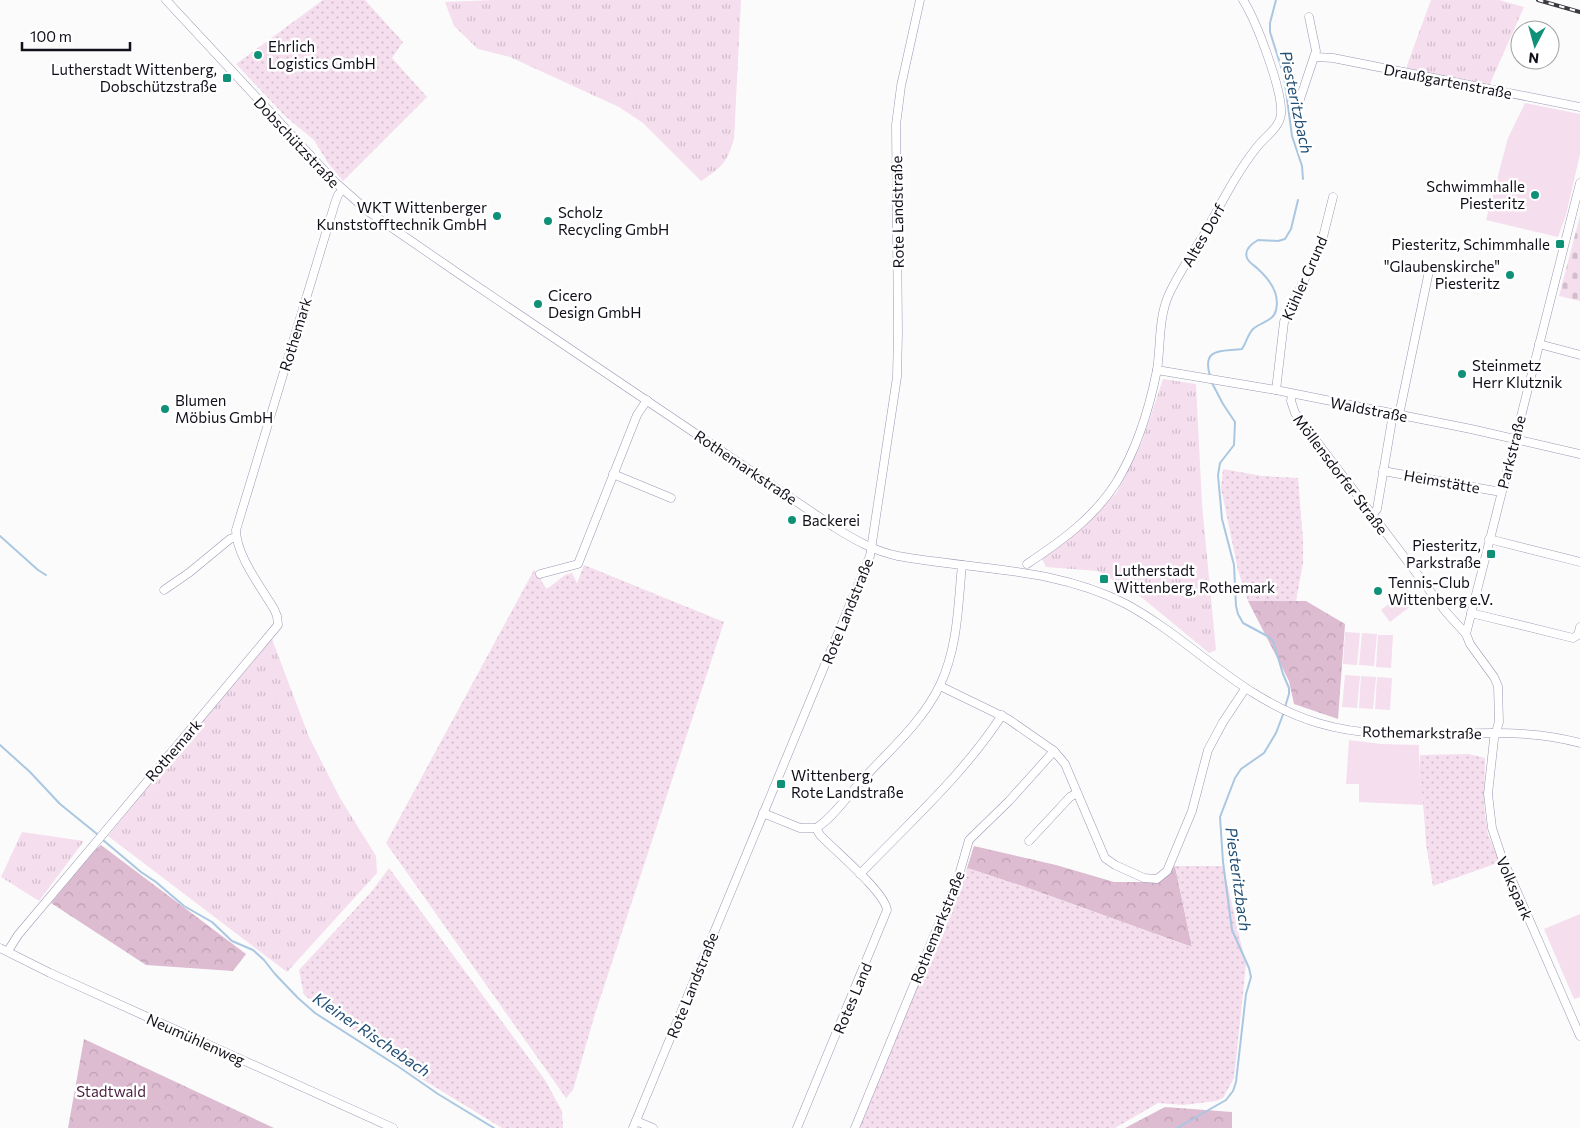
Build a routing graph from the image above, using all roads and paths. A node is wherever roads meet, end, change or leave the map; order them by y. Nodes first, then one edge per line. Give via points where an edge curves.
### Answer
1 (166, 0) edge
2 (920, 0) edge
3 (1243, 0) edge
4 (1309, 17) dead end
5 (1316, 57) junction
6 (1580, 107) edge
7 (1294, 108) dead end
8 (1580, 183) edge
9 (342, 190) junction
10 (1333, 197) dead end
11 (1430, 270) dead end
12 (545, 331) joint
13 (1539, 344) junction
14 (1580, 355) edge
15 (1157, 370) junction
16 (1276, 390) junction
17 (1292, 394) junction
18 (647, 400) junction
19 (1396, 415) junction
20 (1515, 439) junction
21 (1580, 454) edge
22 (1383, 471) junction
23 (613, 474) junction
24 (1501, 492) junction
25 (671, 498) dead end
26 (1372, 515) junction
27 (236, 537) junction
28 (1489, 539) junction
29 (871, 548) junction
30 (1580, 562) edge
31 (1027, 564) dead end
32 (962, 565) junction
33 (540, 574) dead end
34 (164, 590) dead end
35 (1471, 613) junction
36 (1580, 627) edge
37 (1466, 634) junction
38 (940, 686) junction
39 (1245, 688) junction
40 (1002, 716) junction
41 (1496, 732) junction
42 (1580, 743) edge
43 (1054, 750) junction
44 (1077, 793) junction
45 (763, 813) junction
46 (816, 828) junction
47 (1029, 841) dead end
48 (860, 874) junction
49 (3, 951) edge
50 (1580, 1036) edge
51 (634, 1124) edge
52 (393, 1128) edge
53 (653, 1128) edge
54 (798, 1128) edge
55 (855, 1128) edge

1 - 9 street, Dobschützstraße
2 - 29 street, Rote Landstraße via 896,125 897,369
3 - 15 street, Altes Dorf via 1270,65 1281,114 1244,164 1168,295
4 - 5 street
5 - 6 street, Draußgartenstraße
5 - 7 street
8 - 13 street, Parkstraße
9 - 12 street, Dobschützstraße via 369,212
9 - 27 street, Rothemark via 335,203
10 - 16 street, Kühler Grund via 1321,245 1284,322
11 - 19 street, Heimstätte
12 - 18 street, Rothemarkstraße
13 - 14 street
13 - 20 street, Parkstraße
15 - 16 street, Waldstraße
15 - 31 street via 1141,431 1115,484 1078,527
16 - 17 street, Waldstraße
17 - 19 street, Waldstraße
17 - 26 street, Möllensdorfer Straße via 1295,413
18 - 23 street via 639,410
18 - 29 street, Rothemarkstraße via 834,528
19 - 20 street, Waldstraße
19 - 22 street, Heimstätte
20 - 21 street, Waldstraße
20 - 24 street, Parkstraße
22 - 24 street, Heimstätte
22 - 26 street, Heimstätte via 1377,509
23 - 25 street
23 - 33 street via 578,564
24 - 28 street, Parkstraße
26 - 37 street, Möllensdorfer Straße
27 - 34 street
27 - 49 street, Rothemark via 244,559 274,609 278,625
28 - 30 street
28 - 35 street, Parkstraße
29 - 32 street, Rothemarkstraße via 906,558
29 - 45 street, Rote Landstraße via 869,560
32 - 38 street via 956,630
32 - 39 street, Rothemarkstraße via 1050,577 1100,592 1146,616
35 - 36 street via 1573,638 1578,637
35 - 37 street, Parkstraße
37 - 41 street, Möllensdorfer Straße via 1497,682 1499,716
38 - 40 street
38 - 46 street via 911,727
39 - 41 street, Rothemarkstraße via 1291,713 1326,725 1376,734
39 - 44 street via 1208,750 1192,811 1171,864 1162,876 1151,879 1109,862 1102,853
40 - 43 street
40 - 48 street via 968,760
41 - 42 street via 1543,735
41 - 50 street, Volkspark via 1488,794 1494,836
43 - 44 street via 1065,764
43 - 55 street, Rothemarkstraße via 969,840 958,875
44 - 47 street
45 - 46 street via 805,830
45 - 51 street, Rote Landstraße
46 - 48 street, Rotes Land via 820,836
48 - 54 street, Rotes Land via 885,902 887,914
49 - 52 street, Neumühlenweg
51 - 53 street

